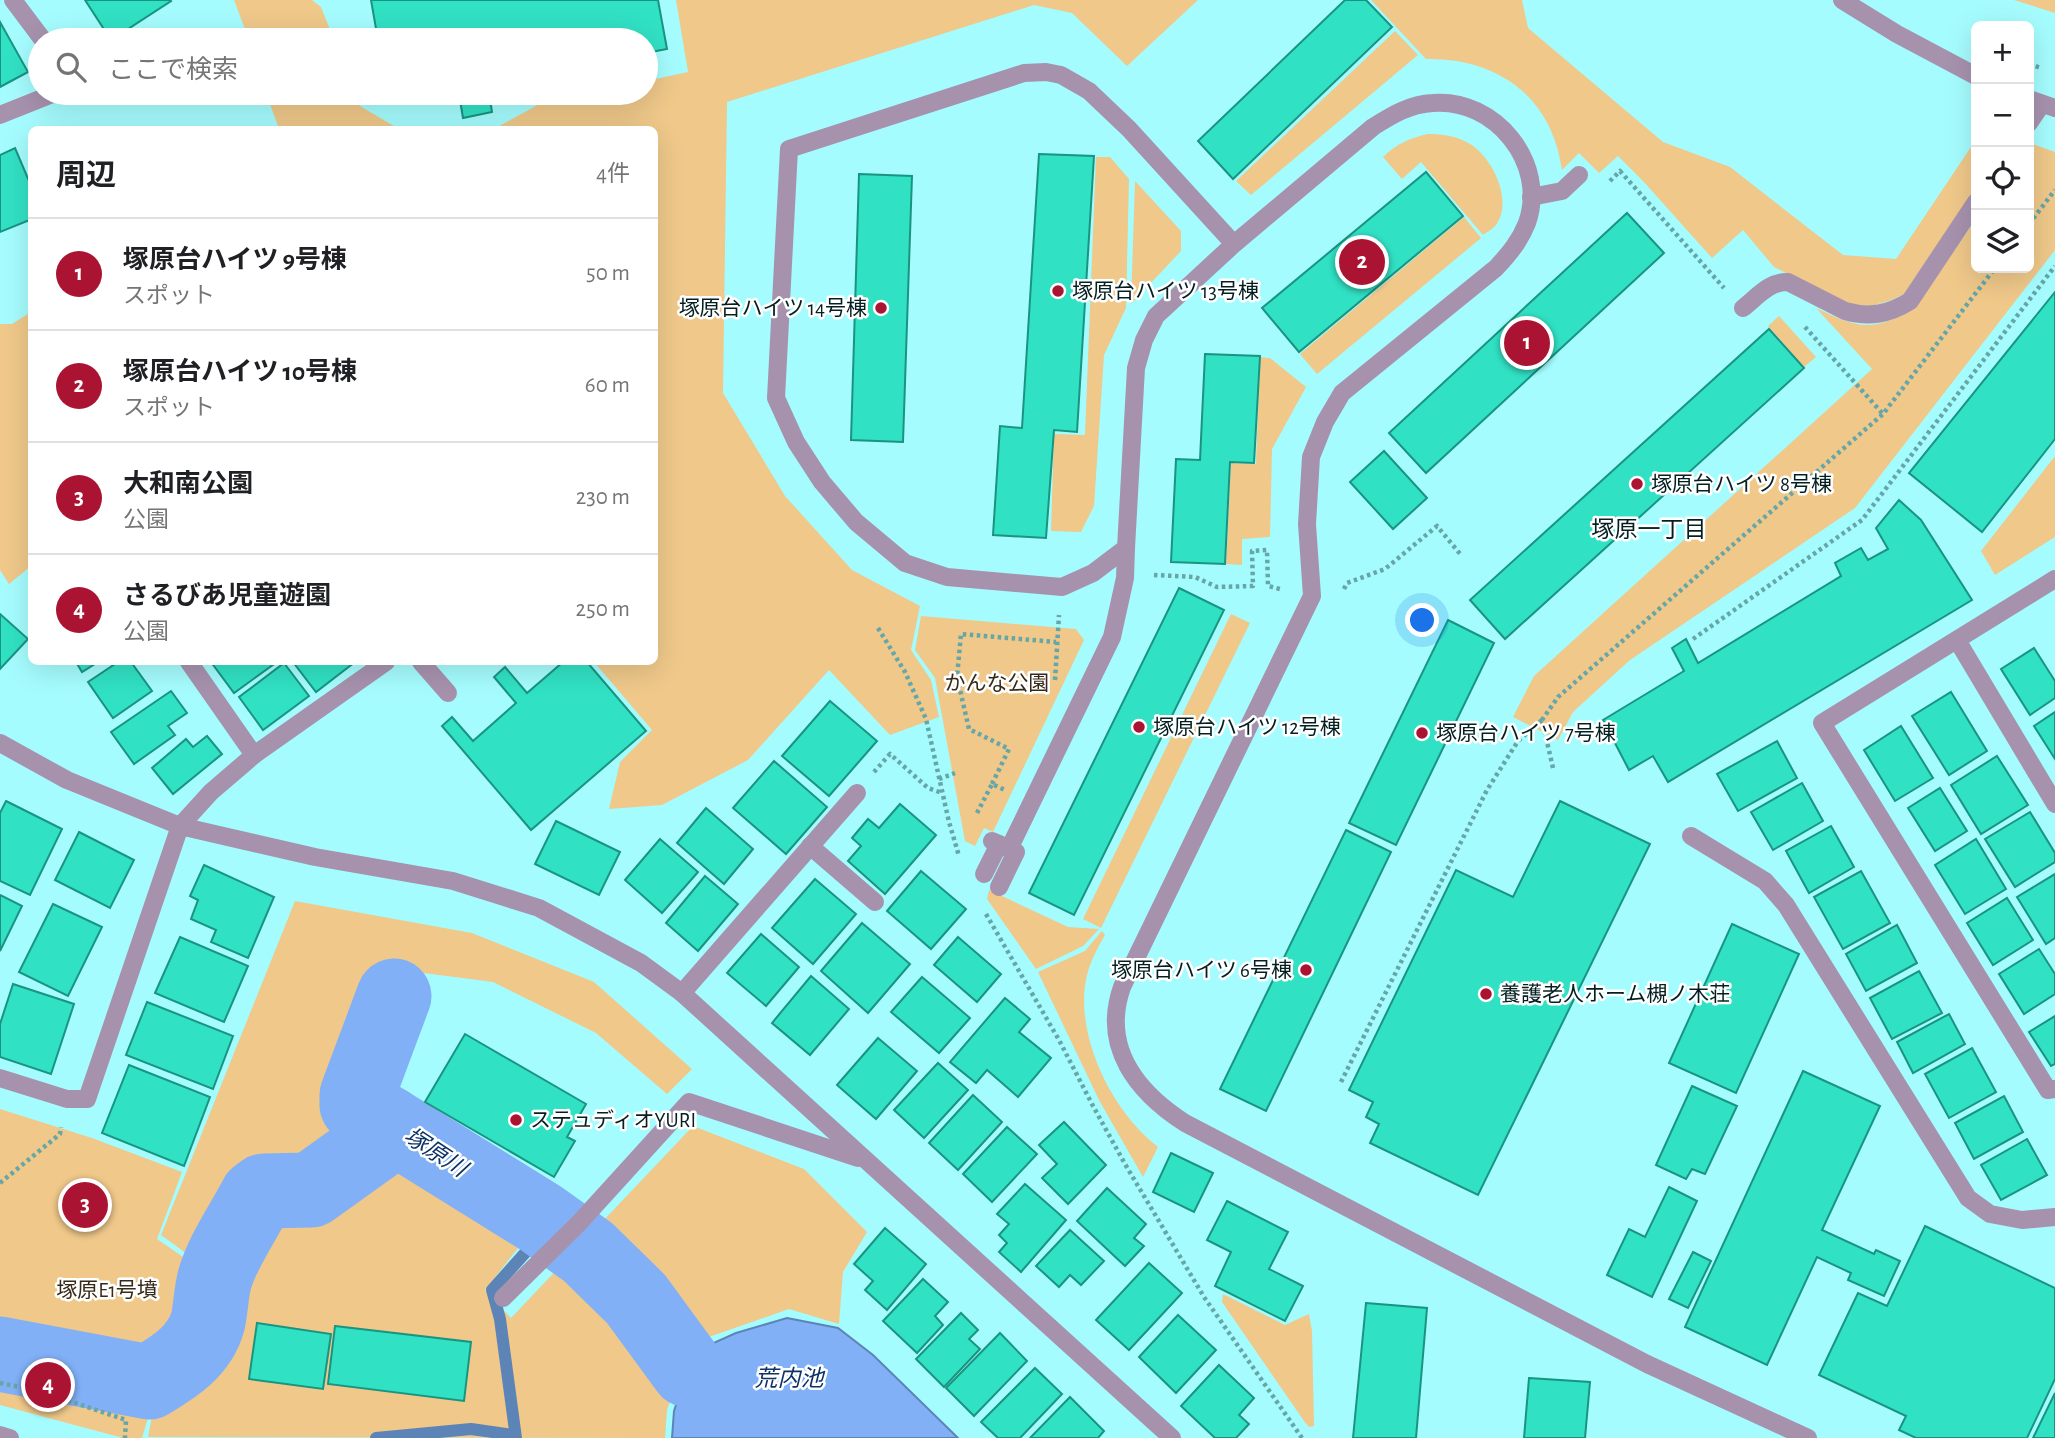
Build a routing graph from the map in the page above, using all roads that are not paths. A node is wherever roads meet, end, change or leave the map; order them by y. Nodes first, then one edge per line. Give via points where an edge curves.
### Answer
1 (13, 0) edge
2 (1842, 0) edge
3 (34, 28) edge
4 (1971, 73) edge
5 (28, 104) edge
6 (0, 115) edge
7 (1579, 175) dead end
8 (1531, 197) junction
9 (1971, 210) edge
10 (1234, 244) junction
11 (1743, 309) dead end
12 (1126, 548) junction
13 (2055, 579) edge
14 (1957, 639) junction
15 (191, 665) edge
16 (382, 665) edge
17 (424, 665) edge
18 (448, 693) dead end
19 (0, 743) edge
20 (254, 755) junction
21 (857, 793) road end
22 (2055, 804) edge
23 (180, 826) junction
24 (1691, 836) dead end
25 (1000, 845) junction
26 (810, 846) junction
27 (984, 874) dead end
28 (999, 887) dead end
29 (874, 902) dead end
30 (682, 993) junction
31 (0, 1078) edge
32 (2055, 1089) edge
33 (867, 1161) junction
34 (2055, 1217) edge
35 (503, 1298) dead end
36 (0, 1435) edge
37 (10, 1438) edge
38 (1172, 1438) edge
39 (1808, 1438) edge

1 - 3 street
2 - 4 street
5 - 6 street
7 - 8 street via 1562,191
8 - 10 street via 1524,160 1503,128 1471,108 1434,103 1415,106 1373,127
8 - 39 street via 1517,244 1496,268 1342,393 1325,422 1311,457 1307,524 1312,596 1122,987 1116,1005 1118,1043 1125,1062 1146,1091 1185,1124 1647,1364
9 - 11 street via 1910,301 1893,310 1855,314 1788,282 1764,290
10 - 12 street via 1156,316 1144,340 1136,368
10 - 12 street via 1129,129 1089,91 1061,75 1024,73 789,149 776,398 796,442 822,482 856,522 905,563 947,577 1062,587 1093,573
12 - 25 street via 1125,578 1112,637
13 - 14 street
14 - 22 street
14 - 32 street via 1822,723 2048,1090
15 - 20 street
16 - 20 street
17 - 18 street
19 - 23 street via 67,780
20 - 23 street
21 - 26 street
23 - 30 street via 315,857 453,880 538,908 642,963
23 - 31 street via 87,1099 67,1099
24 - 34 street via 1765,881 1786,905 1968,1198 1990,1214 2022,1220
25 - 27 street
25 - 28 street via 1016,852
26 - 29 street
26 - 30 street
30 - 33 street
33 - 35 street via 689,1102 579,1223
33 - 38 street
36 - 37 street

